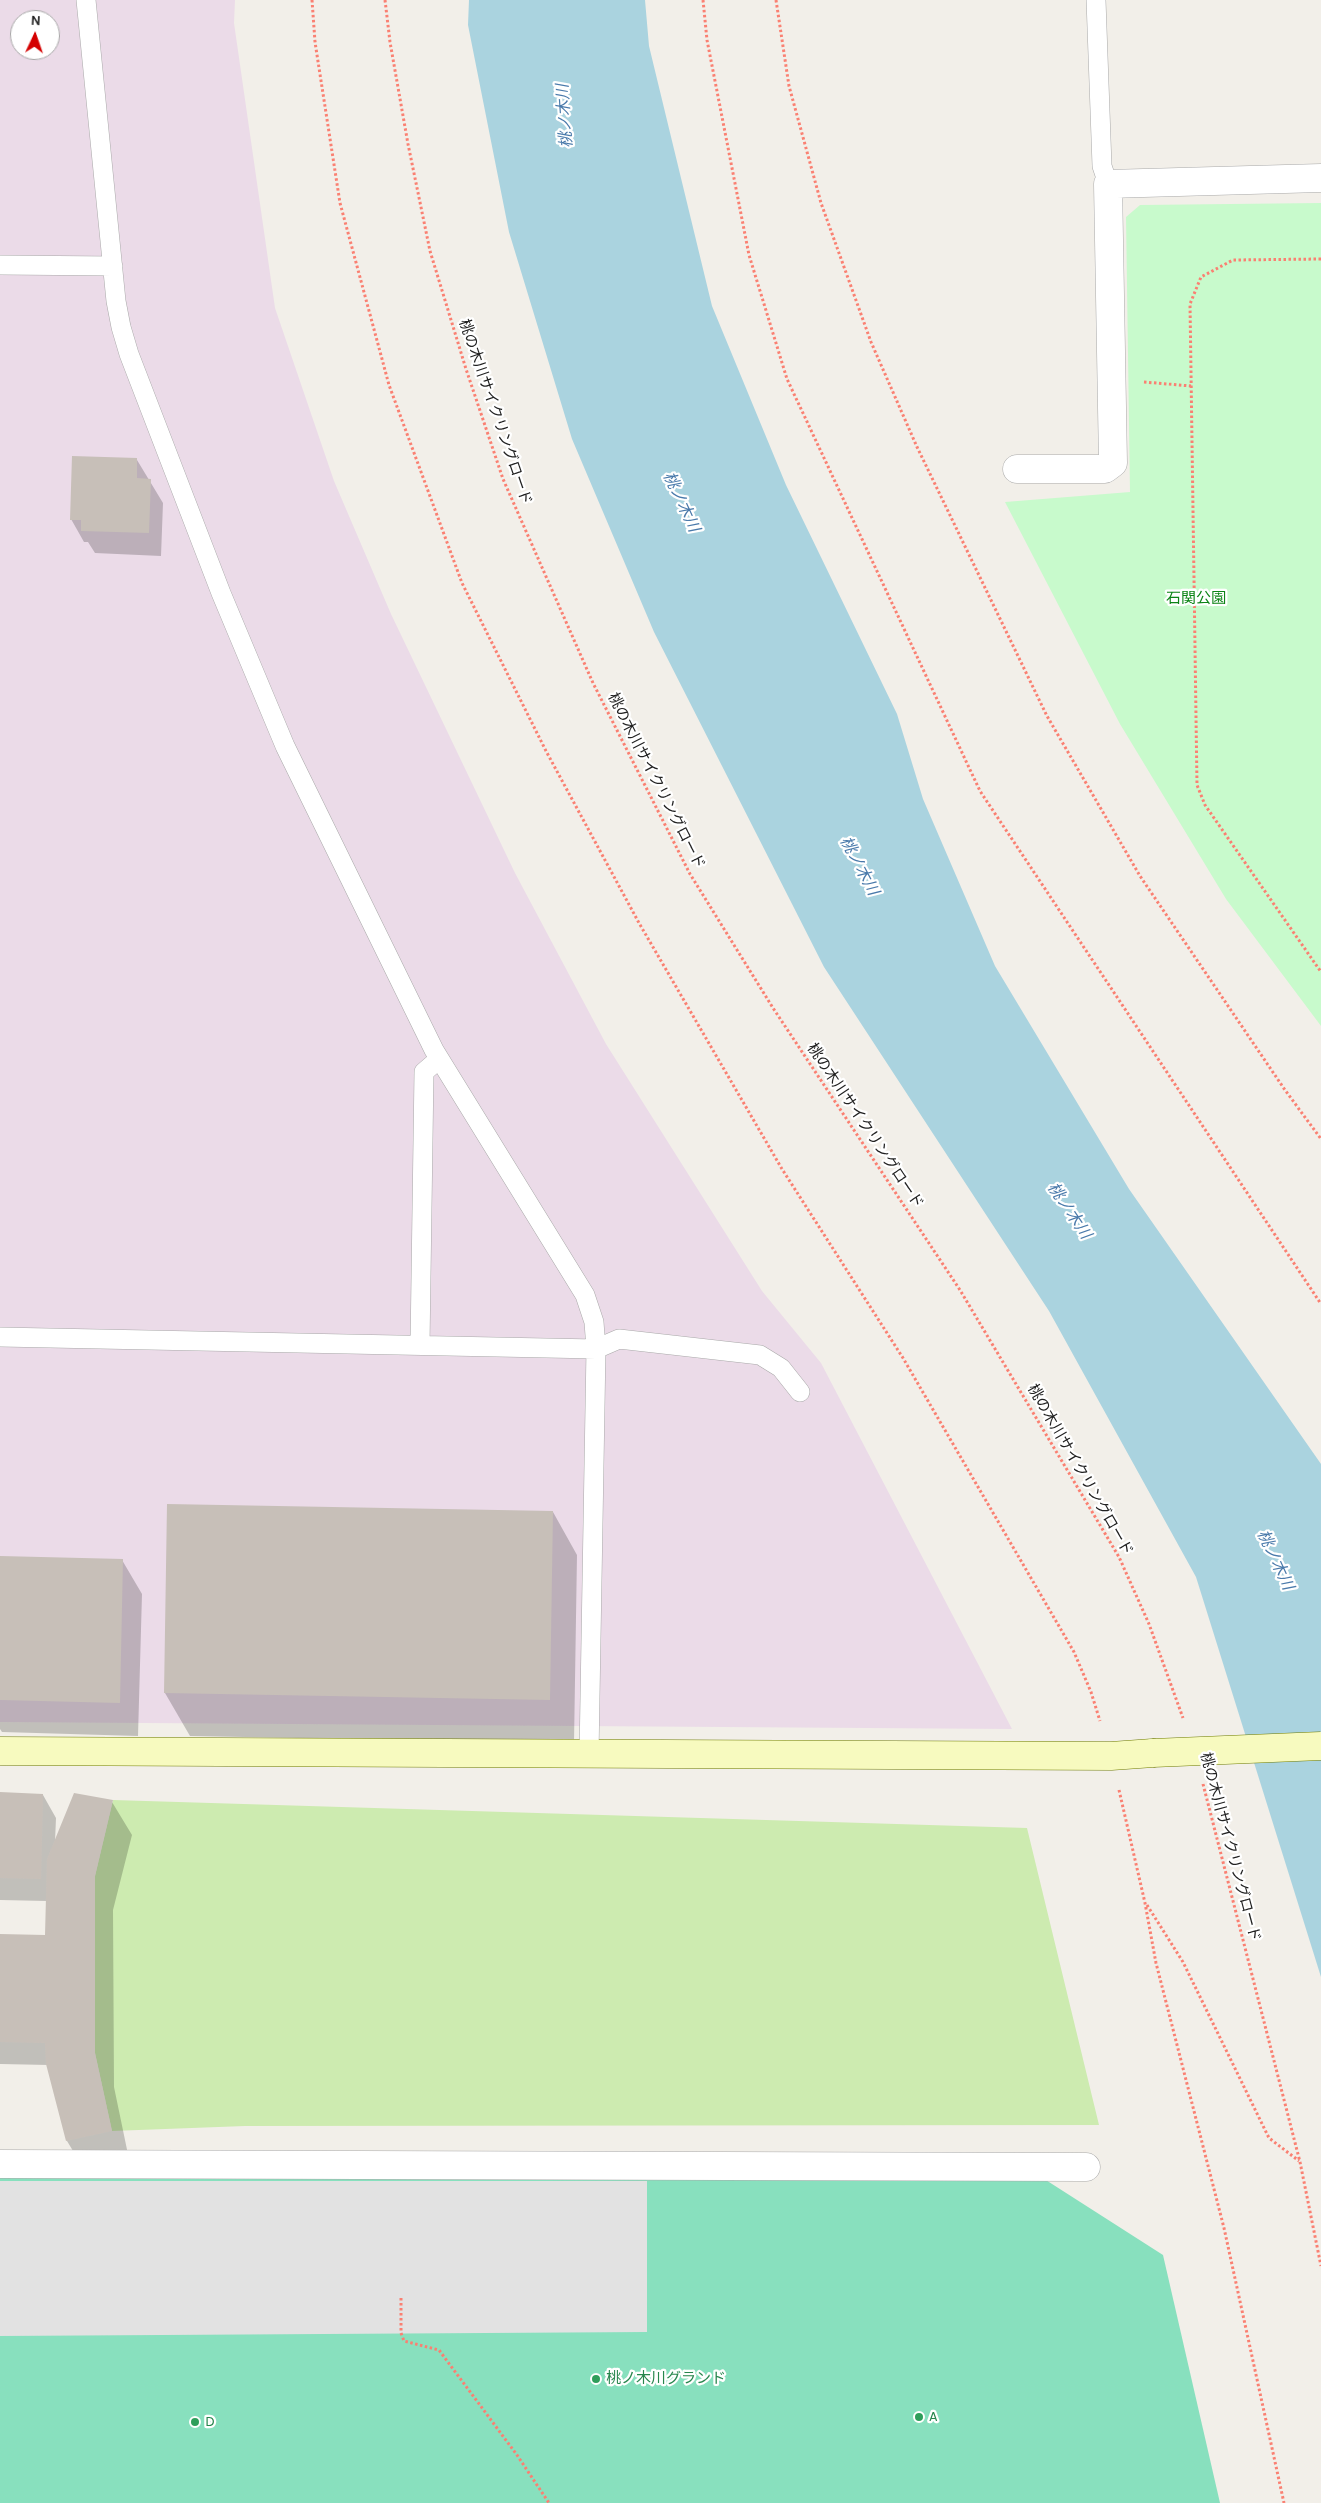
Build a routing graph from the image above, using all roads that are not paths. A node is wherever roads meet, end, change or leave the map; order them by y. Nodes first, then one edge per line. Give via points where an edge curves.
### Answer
1 (86, 0) edge
2 (1096, 0) edge
3 (1321, 178) edge
4 (1108, 184) junction
5 (0, 265) edge
6 (113, 266) junction
7 (1017, 469) dead end
8 (439, 1059) junction
9 (0, 1337) edge
10 (420, 1345) junction
11 (596, 1350) junction
12 (800, 1392) dead end
13 (1321, 1746) edge
14 (0, 1750) edge
15 (589, 1755) junction
16 (0, 2164) edge
17 (1086, 2167) dead end

1 - 6 lane
2 - 4 lane via 1102,166
3 - 4 street
4 - 7 street via 1113,463 1105,469
5 - 6 lane
6 - 8 lane via 116,301 129,354 220,593 285,746
8 - 10 lane via 424,1072
8 - 11 lane via 585,1295 594,1322
9 - 10 lane
10 - 11 lane
11 - 12 lane via 619,1339 760,1356 781,1368
11 - 15 lane
13 - 15 street, bridge via 1111,1756
14 - 15 street
16 - 17 street

